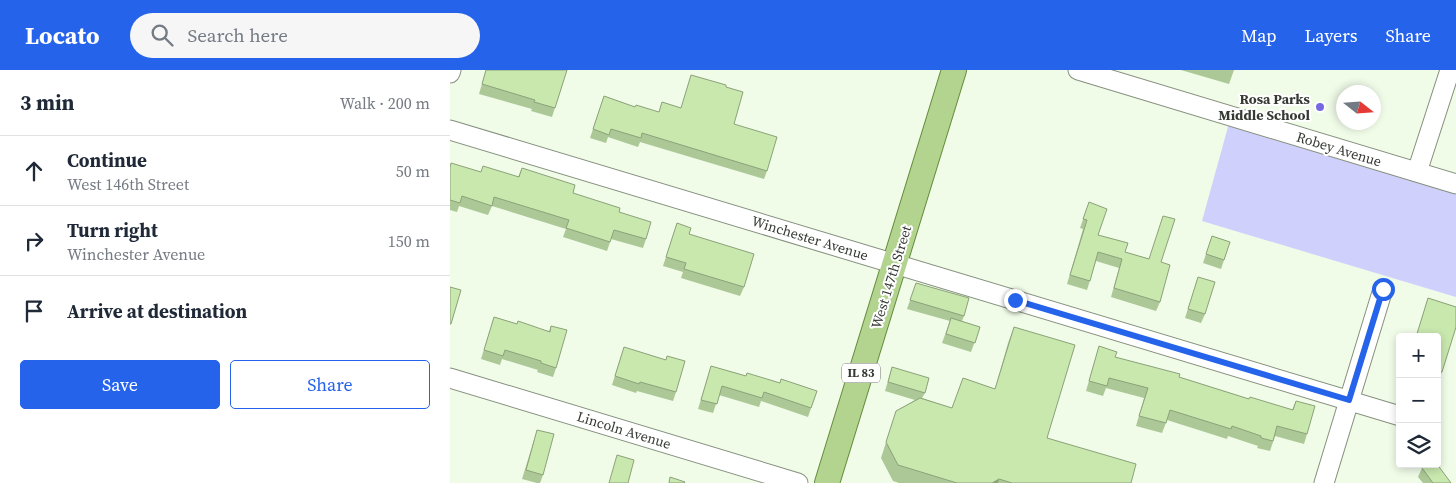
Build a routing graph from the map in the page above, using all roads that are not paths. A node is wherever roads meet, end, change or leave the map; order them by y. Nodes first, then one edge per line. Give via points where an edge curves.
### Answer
1 (954, 70) edge
2 (1078, 70) edge
3 (1450, 70) edge
4 (450, 130) edge
5 (1418, 172) junction
6 (1456, 184) edge
7 (896, 264) junction
8 (1383, 289) dead end
9 (450, 378) edge
10 (1349, 400) junction
11 (1396, 415) edge
12 (798, 483) edge
13 (827, 483) edge
14 (1324, 483) edge

1 - 7 main road, West 147th Street / IL 83
2 - 5 street, Robey Avenue
3 - 5 street
4 - 7 street, Winchester Avenue
5 - 6 street, Robey Avenue
7 - 10 street, Winchester Avenue
7 - 13 main road, West 147th Street / IL 83
8 - 10 street
9 - 12 street, Lincoln Avenue
10 - 11 street, Winchester Avenue
10 - 14 street

